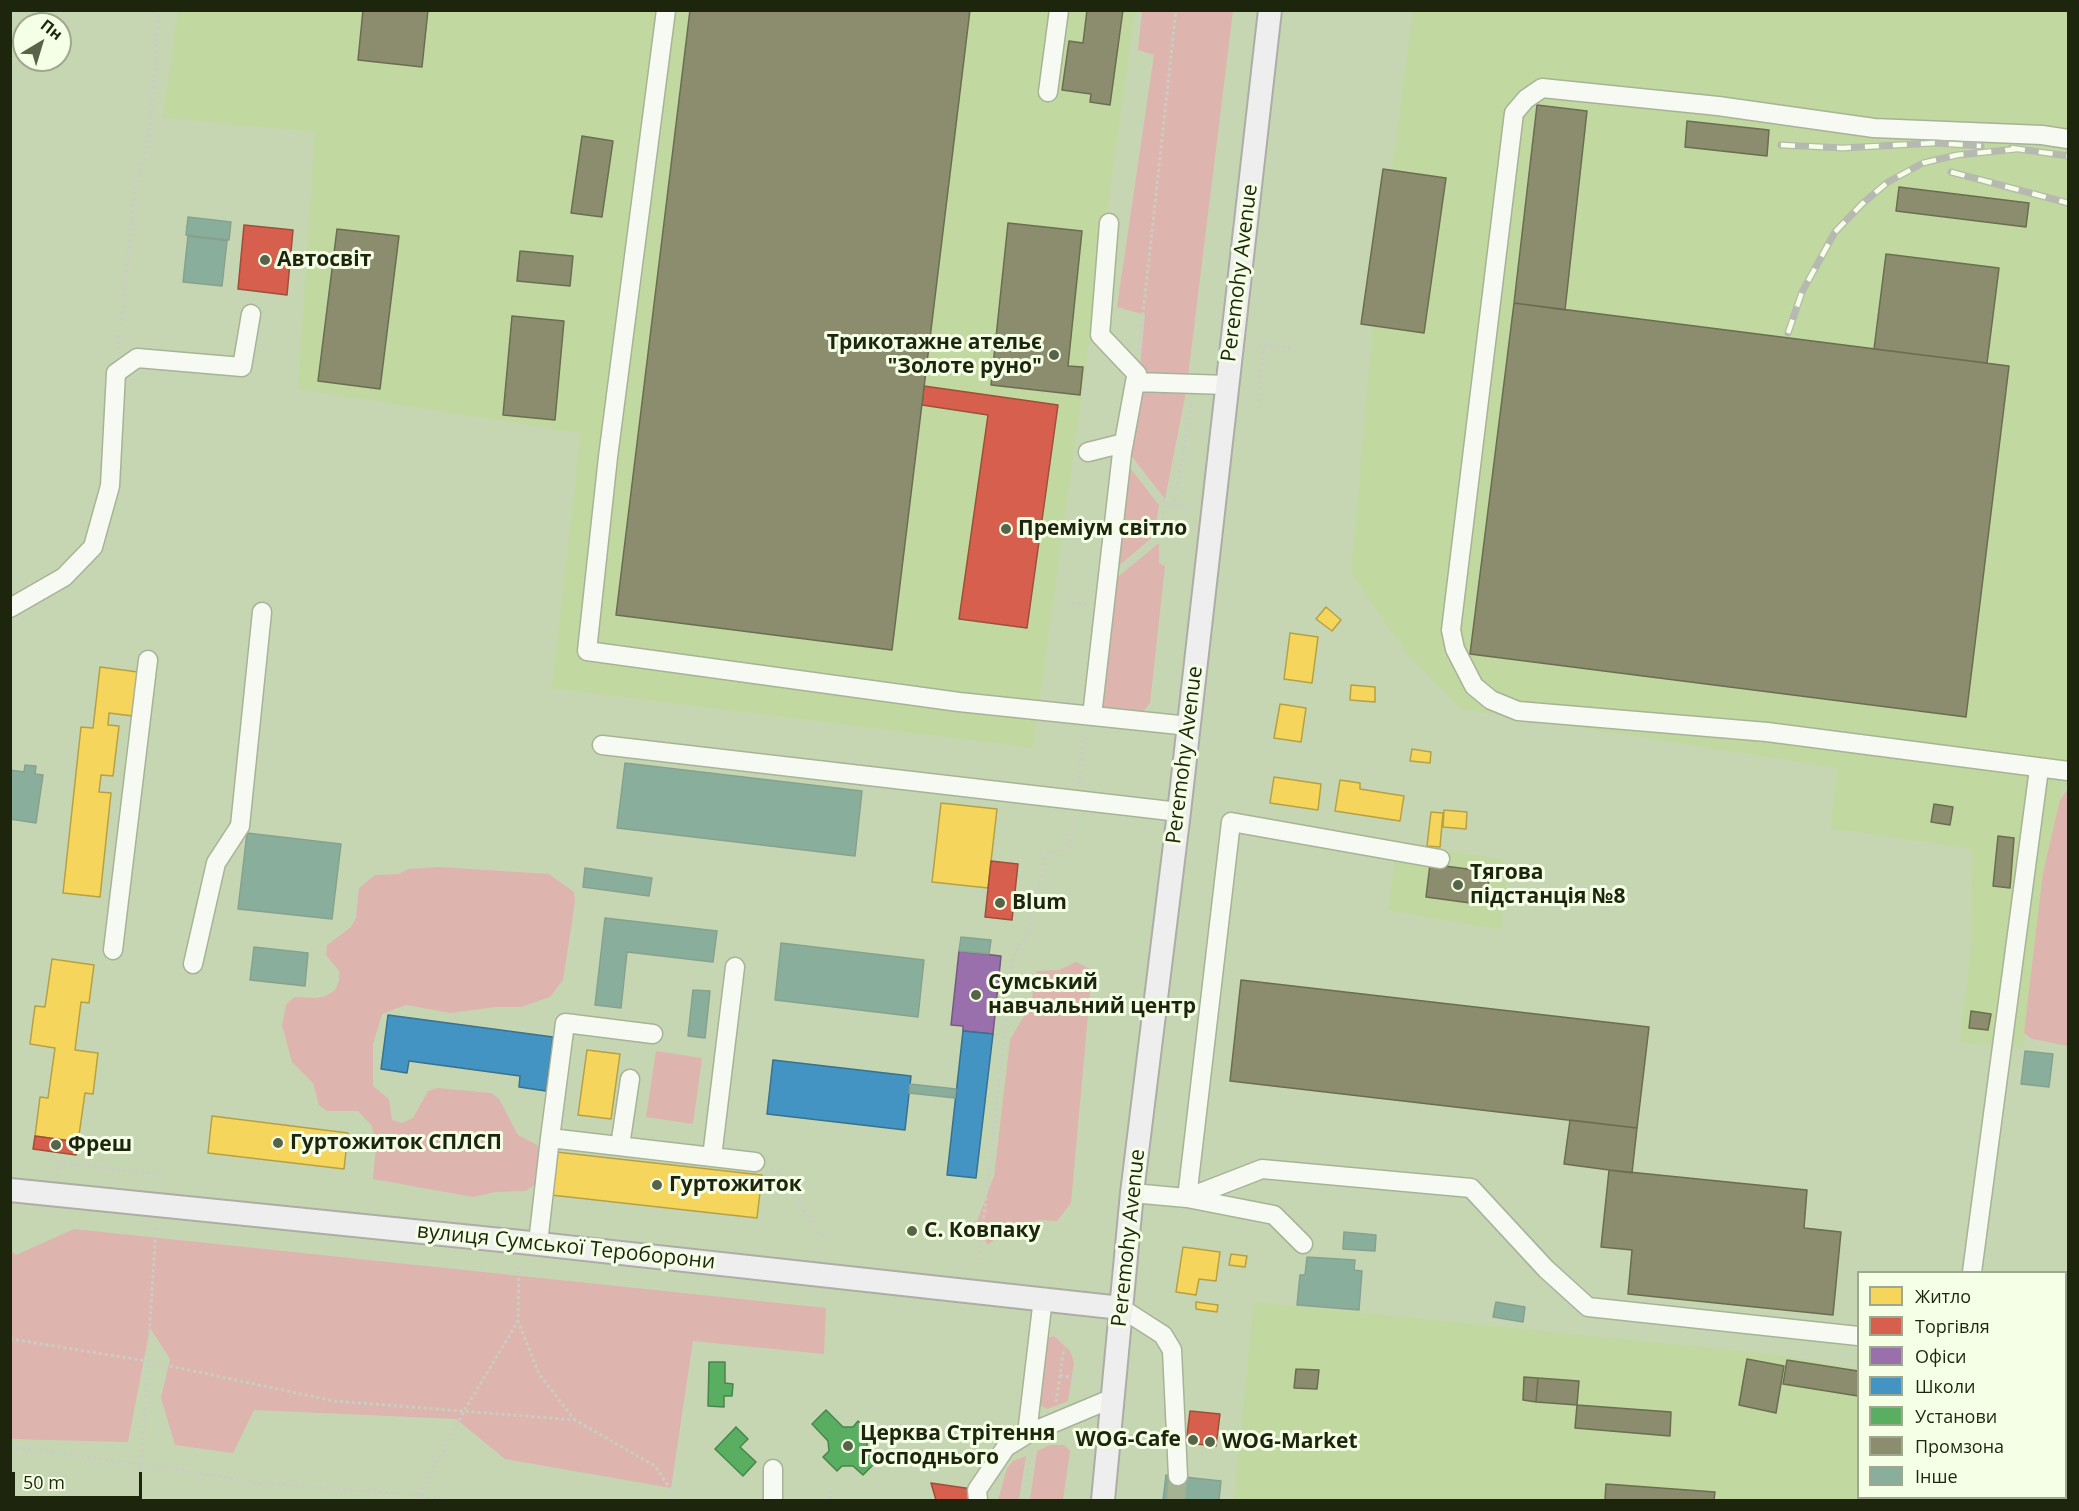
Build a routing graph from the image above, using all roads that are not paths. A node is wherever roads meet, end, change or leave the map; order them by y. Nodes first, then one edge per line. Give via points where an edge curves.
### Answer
1 (666, 10) edge
2 (1059, 10) edge
3 (1270, 10) edge
4 (1048, 92) dead end
5 (2068, 140) edge
6 (1108, 223) dead end
7 (251, 314) dead end
8 (1136, 378) junction
9 (1227, 385) junction
10 (1123, 448) junction
11 (1088, 452) dead end
12 (10, 608) edge
13 (262, 612) dead end
14 (148, 660) dead end
15 (1092, 716) junction
16 (1189, 726) junction
17 (602, 745) dead end
18 (2039, 769) junction
19 (2068, 771) edge
20 (1179, 812) junction
21 (1440, 859) dead end
22 (113, 950) dead end
23 (193, 964) dead end
24 (735, 967) dead end
25 (653, 1034) dead end
26 (630, 1079) dead end
27 (550, 1138) junction
28 (620, 1146) junction
29 (712, 1157) junction
30 (755, 1162) road end
31 (10, 1190) edge
32 (1132, 1193) junction
33 (1187, 1198) junction
34 (538, 1243) junction
35 (1303, 1244) dead end
36 (1972, 1271) edge
37 (1042, 1298) junction
38 (1121, 1308) junction
39 (1857, 1336) edge
40 (1113, 1398) junction
41 (1027, 1434) junction
42 (773, 1469) dead end
43 (1178, 1476) tunnel mouth
44 (773, 1500) edge
45 (978, 1500) edge
46 (1103, 1500) edge

1 - 15 lane via 608,456 587,651 959,702
2 - 4 lane
3 - 9 main road, Peremohy Avenue
5 - 18 lane via 2042,135 1874,128 1718,106 1542,88 1526,99 1514,113 1451,630 1455,649 1474,686 1491,700 1518,711 1767,732
6 - 8 lane via 1100,335
7 - 12 lane via 242,367 137,358 116,373 110,486 93,547 64,577
8 - 9 lane
8 - 10 lane
9 - 16 main road, Peremohy Avenue
10 - 11 lane
10 - 15 lane
13 - 23 lane via 240,826 216,863
14 - 22 lane
15 - 16 lane
16 - 20 main road, Peremohy Avenue
17 - 20 lane
18 - 19 lane
18 - 36 lane
20 - 32 main road, Peremohy Avenue
21 - 33 lane via 1231,822
24 - 29 lane
25 - 27 lane via 565,1023
26 - 28 lane
27 - 28 lane
27 - 34 lane
28 - 29 lane
29 - 30 lane
31 - 34 main road, вулиця Сумської Тероборони
32 - 33 lane
32 - 38 main road, Peremohy Avenue
33 - 35 lane via 1274,1215
33 - 39 lane via 1262,1168 1471,1188 1546,1269 1588,1307
34 - 37 main road, вулиця Сумської Тероборони
37 - 38 main road, вулиця Сумської Тероборони
37 - 41 lane
38 - 40 main road, Peremohy Avenue
38 - 43 lane via 1163,1335 1172,1350
40 - 41 lane
40 - 46 main road, Peremohy Avenue
41 - 45 lane via 1006,1447 977,1490
42 - 44 lane

